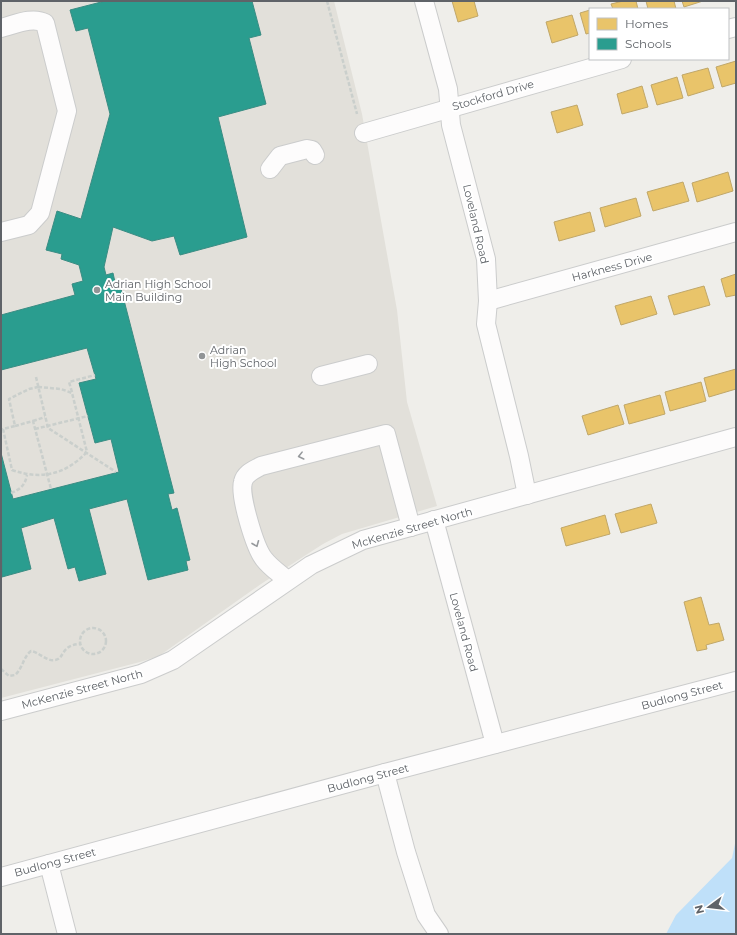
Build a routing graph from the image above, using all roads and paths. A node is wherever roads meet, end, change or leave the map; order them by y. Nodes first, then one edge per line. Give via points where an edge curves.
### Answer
1 (327, 1) edge
2 (424, 1) edge
3 (1, 28) edge
4 (618, 60) edge
5 (449, 108) junction
6 (357, 114) dead end
7 (364, 133) dead end
8 (315, 155) dead end
9 (270, 169) dead end
10 (1, 232) edge
11 (736, 232) edge
12 (488, 300) junction
13 (368, 364) dead end
14 (95, 375) dead end
15 (321, 376) dead end
16 (36, 377) dead end
17 (38, 388) junction
18 (72, 393) junction
19 (88, 416) dead end
20 (45, 417) junction
21 (78, 418) junction
22 (33, 421) junction
23 (15, 426) junction
24 (48, 426) junction
25 (35, 429) junction
26 (736, 437) edge
27 (86, 452) junction
28 (116, 472) dead end
29 (27, 475) junction
30 (47, 475) junction
31 (51, 489) dead end
32 (11, 493) dead end
33 (527, 495) junction
34 (434, 520) junction
35 (411, 527) junction
36 (287, 580) junction
37 (80, 644) junction
38 (1, 669) edge
39 (736, 681) edge
40 (1, 711) edge
41 (495, 744) junction
42 (385, 773) junction
43 (49, 864) junction
44 (1, 877) edge
45 (67, 934) edge
46 (439, 934) edge

1 - 6 path
2 - 5 street, Loveland Road via 448,89
3 - 10 street via 31,20 45,23 66,111 40,213 29,225
4 - 5 street, Stockford Drive
5 - 7 street, Stockford Drive
5 - 12 street, Loveland Road via 451,126 486,259
8 - 9 street via 312,150 307,149 280,156
11 - 12 street, Harkness Drive
12 - 33 street, Loveland Road via 486,324
13 - 15 street
14 - 18 path via 69,382
16 - 17 path
17 - 18 path via 61,389
17 - 20 path
17 - 23 path via 29,389 9,399
18 - 21 path
19 - 21 path
20 - 22 path
20 - 24 path
21 - 24 path
21 - 27 path
22 - 23 path
22 - 25 path
23 - 29 path via 3,429 12,470
24 - 25 path
24 - 27 path
25 - 30 path
26 - 33 street, McKenzie Street North
27 - 28 path
27 - 30 path via 78,462 68,468
29 - 30 path
29 - 32 path via 25,484
30 - 31 path
33 - 34 street, McKenzie Street North
34 - 35 street, McKenzie Street North
34 - 41 street, Loveland Road
35 - 36 street, McKenzie Street North via 363,540 311,565
35 -> 36 street via 386,434 261,466 252,470 242,483 244,502 255,544 263,559
36 - 40 street, McKenzie Street North via 235,619 173,660 141,674
37 - 37 path via 88,653 96,653 102,649 105,638 100,630 92,628 81,635
37 - 38 path via 71,644 60,658 55,660 48,660 31,651 26,655 15,676 9,676
39 - 41 street, Budlong Street
41 - 42 street, Budlong Street
42 - 43 street, Budlong Street
42 - 46 street via 426,914
43 - 44 street, Budlong Street
43 - 45 street

